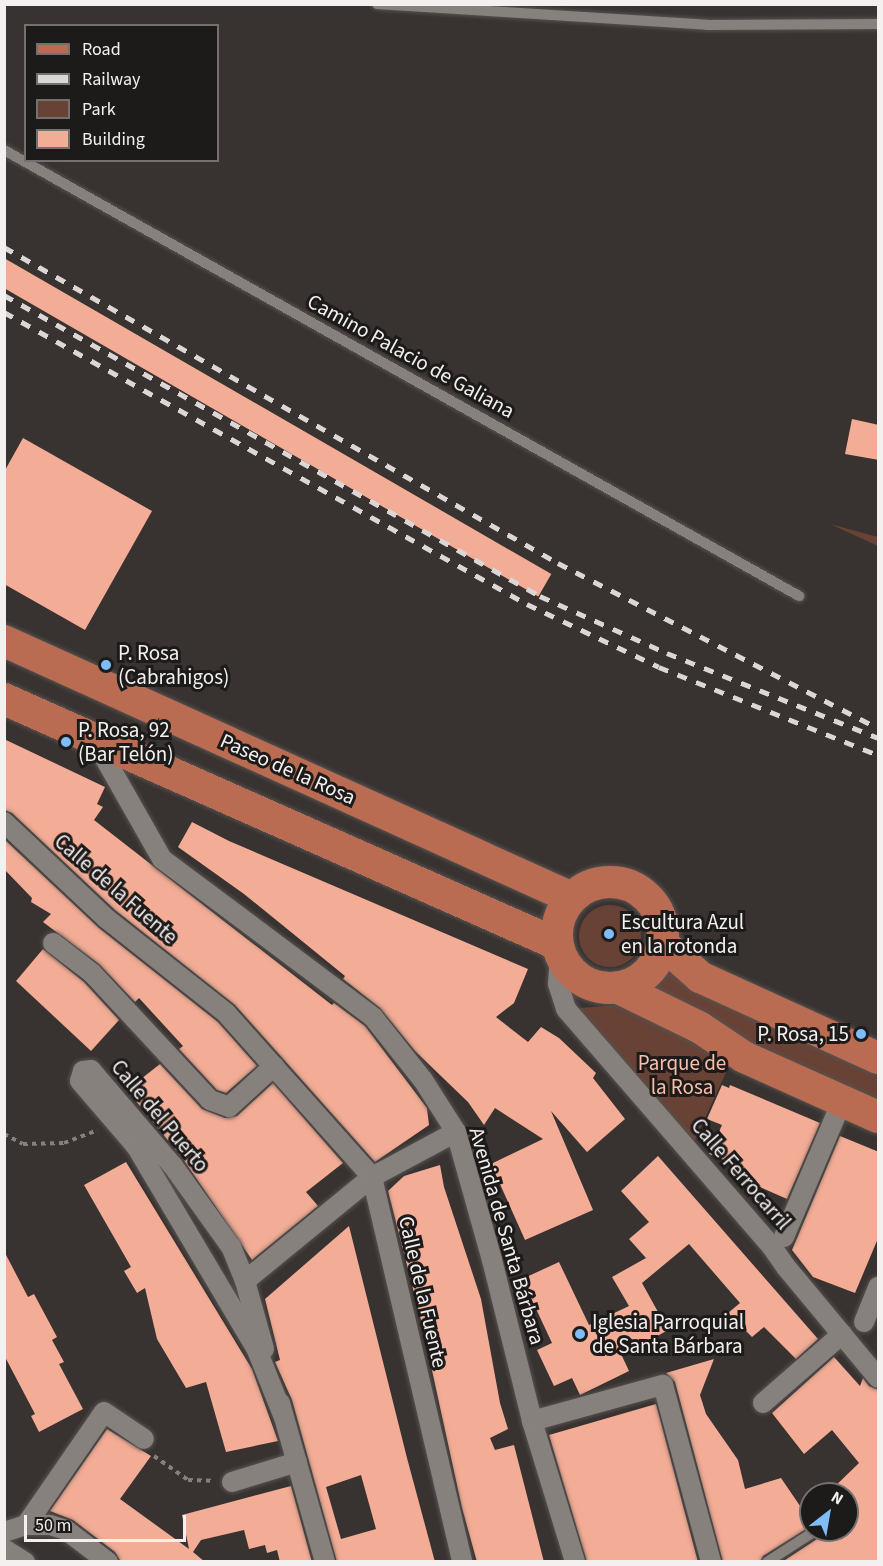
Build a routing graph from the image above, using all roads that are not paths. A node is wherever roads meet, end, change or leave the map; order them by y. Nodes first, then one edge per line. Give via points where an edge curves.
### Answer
1 (377, 4) edge
2 (879, 24) edge
3 (4, 150) edge
4 (24, 161) edge
5 (25, 162) edge
6 (799, 596) dead end
7 (4, 641) edge
8 (4, 699) edge
9 (95, 740) junction
10 (4, 822) edge
11 (572, 898) junction
12 (53, 943) dead end
13 (663, 944) junction
14 (559, 949) junction
15 (620, 988) junction
16 (879, 1058) edge
17 (274, 1066) junction
18 (842, 1101) junction
19 (879, 1117) edge
20 (456, 1132) junction
21 (372, 1177) junction
22 (784, 1237) dead end
23 (245, 1281) junction
24 (879, 1287) edge
25 (864, 1322) dead end
26 (842, 1334) junction
27 (879, 1378) edge
28 (763, 1403) dead end
29 (283, 1415) junction
30 (532, 1421) junction
31 (144, 1440) road end
32 (297, 1462) junction
33 (232, 1482) road end
34 (26, 1525) junction
35 (4, 1532) edge
36 (799, 1541) edge
37 (4, 1549) edge
38 (25, 1562) edge
39 (108, 1562) edge
40 (325, 1562) edge
41 (462, 1562) edge
42 (575, 1562) edge
43 (711, 1562) edge
44 (767, 1562) edge

1 - 2 lane via 707,25
3 - 4 lane, Camino Palacio de Galiana
5 - 6 lane, Camino Palacio de Galiana
7 - 11 main road, Paseo de la Rosa
8 - 9 main road
9 - 14 main road
9 - 20 street, Avenida de Santa Bárbara via 162,858 373,1017 423,1080
10 - 17 street, Calle de la Fuente via 107,919 226,1013
11 - 13 main road via 588,886 606,882 626,884 643,892 656,907 663,925
11 - 14 main road via 559,919
12 - 17 street via 92,973 210,1100 229,1107
13 - 15 main road via 652,968
13 - 16 main road via 700,977
14 - 15 main road via 578,978 605,988
14 - 26 street, Calle Ferrocarril via 558,984 566,1010 772,1247
15 - 18 main road via 699,1027 744,1056
17 - 21 street, Calle de la Fuente
18 - 19 main road
18 - 22 street
20 - 21 street
20 - 30 street, Avenida de Santa Bárbara
21 - 23 street
21 - 41 street, Calle de la Fuente
23 - 29 street, Calle del Puerto
23 - 29 street, Calle del Puerto via 231,1247 173,1166 92,1070 83,1071 80,1081 136,1146 257,1350
24 - 25 street
26 - 27 street, Calle Ferrocarril
26 - 28 street
29 - 32 street, Calle del Puerto
30 - 42 street, Avenida de Santa Bárbara
30 - 43 street via 663,1385
31 - 34 street via 104,1412
32 - 33 street
32 - 40 street, Calle del Puerto
34 - 35 street
34 - 39 street via 66,1530
36 - 44 lane
37 - 38 street

